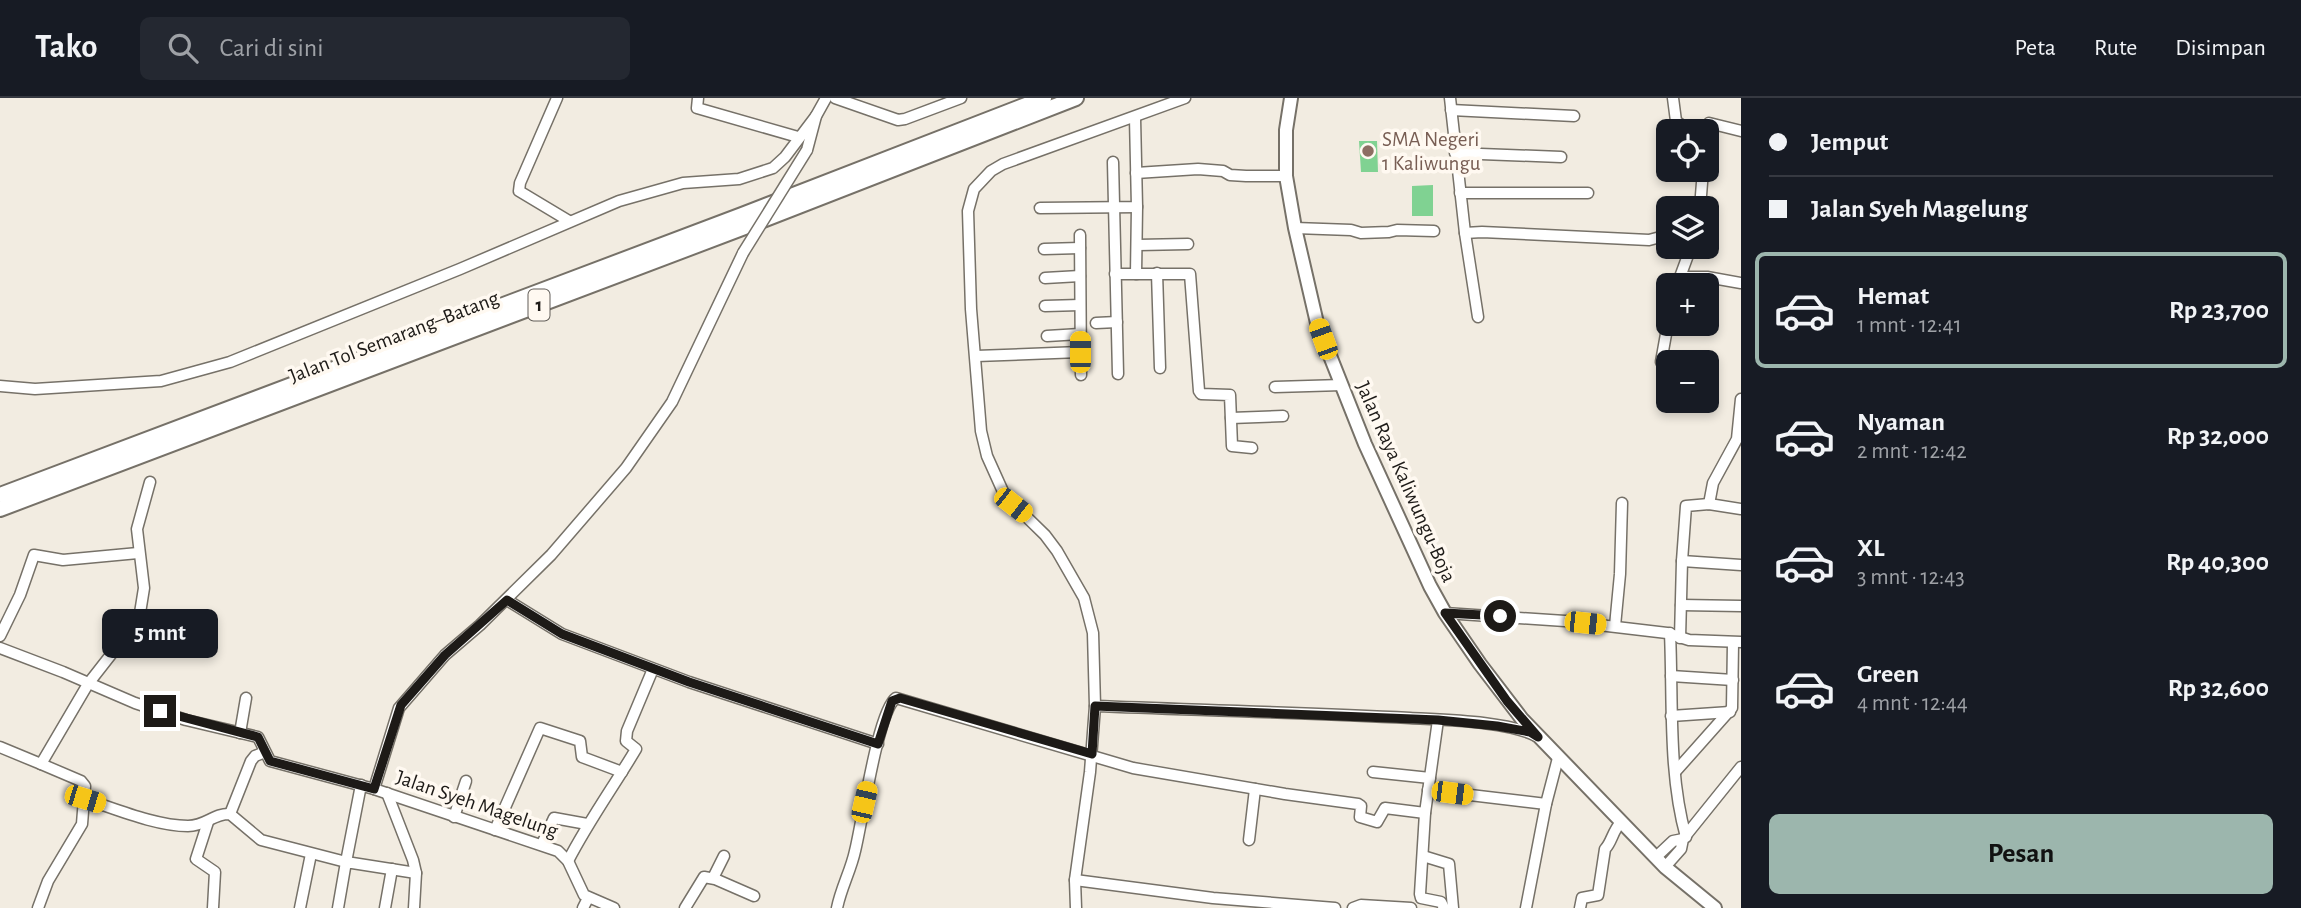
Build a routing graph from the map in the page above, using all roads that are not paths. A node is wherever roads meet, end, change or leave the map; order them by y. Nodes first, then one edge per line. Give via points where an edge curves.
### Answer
1 (557, 98) edge
2 (698, 98) edge
3 (827, 98) edge
4 (835, 98) edge
5 (961, 98) edge
6 (1044, 98) edge
7 (1076, 98) edge
8 (1185, 98) edge
9 (1291, 98) edge
10 (1450, 98) edge
11 (1673, 98) edge
12 (1451, 110) junction
13 (816, 116) junction
14 (1574, 116) dead end
15 (1135, 118) junction
16 (1675, 119) edge
17 (1719, 126) edge
18 (1741, 131) edge
19 (798, 137) junction
20 (1455, 153) junction
21 (1561, 157) dead end
22 (1113, 162) dead end
23 (1136, 173) junction
24 (1286, 176) junction
25 (1460, 193) junction
26 (1588, 193) dead end
27 (1113, 207) junction
28 (1137, 207) junction
29 (1040, 208) dead end
30 (569, 220) junction
31 (1295, 228) junction
32 (1434, 231) dead end
33 (1465, 233) junction
34 (1080, 235) dead end
35 (1656, 238) edge
36 (1188, 244) dead end
37 (1138, 245) junction
38 (1044, 248) dead end
39 (1080, 248) junction
40 (1157, 273) junction
41 (1115, 274) junction
42 (1136, 274) junction
43 (1080, 276) junction
44 (1045, 278) dead end
45 (1719, 279) edge
46 (1741, 283) edge
47 (1080, 305) junction
48 (1045, 306) dead end
49 (1478, 317) dead end
50 (1117, 322) junction
51 (1096, 323) dead end
52 (1080, 334) junction
53 (1047, 335) dead end
54 (1080, 352) junction
55 (976, 356) junction
56 (1160, 368) dead end
57 (1118, 374) dead end
58 (1081, 375) dead end
59 (1342, 385) junction
60 (0, 386) edge
61 (1275, 387) dead end
62 (1741, 399) edge
63 (1283, 416) dead end
64 (1231, 418) junction
65 (1252, 448) dead end
66 (150, 482) dead end
67 (0, 495) edge
68 (1622, 503) dead end
69 (1709, 504) junction
70 (0, 509) edge
71 (1741, 509) edge
72 (138, 553) junction
73 (1682, 561) junction
74 (1741, 565) edge
75 (507, 600) junction
76 (1681, 605) junction
77 (1741, 606) edge
78 (1445, 613) junction
79 (1615, 626) junction
80 (1670, 634) junction
81 (0, 636) edge
82 (1681, 638) junction
83 (1737, 642) edge
84 (0, 648) edge
85 (653, 668) junction
86 (1671, 676) junction
87 (1732, 680) junction
88 (88, 684) junction
89 (246, 698) dead end
90 (1095, 706) junction
91 (1730, 712) junction
92 (1671, 716) junction
93 (1438, 720) junction
94 (240, 733) junction
95 (1538, 737) junction
96 (878, 744) junction
97 (0, 747) edge
98 (265, 752) junction
99 (1092, 754) junction
100 (1558, 758) junction
101 (41, 764) junction
102 (1741, 767) edge
103 (1676, 771) junction
104 (622, 772) junction
105 (1373, 772) dead end
106 (1430, 778) junction
107 (466, 781) dead end
108 (361, 785) junction
109 (374, 789) junction
110 (1255, 789) junction
111 (1428, 790) junction
112 (387, 793) junction
113 (85, 799) junction
114 (1546, 804) junction
115 (1425, 813) junction
116 (230, 814) junction
117 (454, 817) junction
118 (208, 822) junction
119 (1621, 822) junction
120 (587, 824) junction
121 (495, 830) junction
122 (1685, 838) junction
123 (1249, 840) dead end
124 (542, 844) junction
125 (311, 853) junction
126 (724, 856) dead end
127 (1423, 856) junction
128 (568, 861) junction
129 (346, 862) junction
130 (1660, 862) junction
131 (392, 869) junction
132 (416, 873) junction
133 (713, 878) junction
134 (1075, 880) junction
135 (754, 896) dead end
136 (588, 898) junction
137 (38, 908) edge
138 (213, 908) edge
139 (300, 908) edge
140 (338, 908) edge
141 (385, 908) edge
142 (414, 908) edge
143 (583, 908) edge
144 (614, 908) edge
145 (685, 908) edge
146 (836, 908) edge
147 (1076, 908) edge
148 (1335, 908) edge
149 (1353, 908) edge
150 (1411, 908) edge
151 (1444, 908) edge
152 (1453, 908) edge
153 (1525, 908) edge
154 (1580, 908) edge
155 (1715, 908) edge

1 - 30 street via 519,191
2 - 19 street via 698,108
3 - 13 street
4 - 5 street via 898,120
6 - 67 highway, Jalan Tol Semarang–Batang / 1
7 - 70 highway, Jalan Tol Semarang–Batang / 1
8 - 15 street
9 - 24 main road, Jalan Raya Kaliwungu-Boja
10 - 12 street
11 - 16 street
12 - 14 street
12 - 20 street
13 - 19 street
13 - 75 street, bridge via 807,150 743,253 672,402 612,486
15 - 23 street
15 - 55 street via 1015,159 991,171 974,189 968,220
17 - 18 street
19 - 30 street via 774,168 635,195
20 - 21 street
20 - 25 street
22 - 27 street
23 - 24 street via 1198,169
23 - 28 street
24 - 31 main road, Jalan Raya Kaliwungu-Boja
25 - 26 street
25 - 33 street
27 - 28 street
27 - 29 street
27 - 41 street
28 - 37 street
30 - 60 street via 230,362 180,377 35,389
31 - 32 street via 1361,233
31 - 59 main road, Jalan Raya Kaliwungu-Boja via 1317,323
33 - 35 street
33 - 49 street
34 - 39 street
36 - 37 street
37 - 42 street
38 - 39 street
39 - 43 street
40 - 42 street
40 - 56 street
40 - 64 street via 1190,274 1199,391 1229,394
41 - 42 street
41 - 50 street
43 - 44 street
43 - 47 street
45 - 46 street
47 - 48 street
47 - 52 street
50 - 51 street
50 - 57 street
52 - 53 street
52 - 54 street
54 - 55 street
54 - 58 street
55 - 90 street via 981,431 1005,496 1058,551 1088,611 1095,653
59 - 61 street
59 - 78 main road, Jalan Raya Kaliwungu-Boja
62 - 69 street via 1737,439 1713,483
63 - 64 street
64 - 65 street via 1232,446
66 - 72 street via 136,529
68 - 79 street
69 - 71 street
69 - 73 street via 1686,506
72 - 81 street via 63,559 34,555
72 - 88 street via 144,588 139,613
73 - 74 street
73 - 76 street
75 - 85 street via 562,634
75 - 109 street via 431,670 401,705 400,724
76 - 77 street
76 - 82 street
78 - 79 street
78 - 95 main road, Jalan Raya Kaliwungu-Boja
79 - 80 street
80 - 82 street
80 - 86 street
82 - 83 street
83 - 87 street
84 - 88 street, Jalan Syeh Magelung
85 - 96 street
85 - 104 street via 627,731 626,741 636,748
86 - 87 street
86 - 92 street
87 - 91 street
88 - 94 street, Jalan Syeh Magelung via 186,720
88 - 101 street
89 - 94 street
90 - 93 street
90 - 99 street
91 - 92 street
91 - 103 street
92 - 103 street
93 - 95 street via 1497,726
93 - 106 street
94 - 98 street, Jalan Syeh Magelung via 258,737
95 - 100 main road, Jalan Raya Kaliwungu-Boja
96 - 99 street via 892,701 900,698
96 - 146 street via 855,852
97 - 101 street
98 - 108 street, Jalan Syeh Magelung via 269,761
98 - 116 street via 251,761
99 - 110 street via 1133,768
99 - 134 street
100 - 114 street
100 - 119 main road, Jalan Raya Kaliwungu-Boja
101 - 113 street via 81,780
102 - 122 street
103 - 122 street
104 - 120 street
104 - 121 street via 582,757 580,741 540,728
105 - 106 street
106 - 111 street
107 - 117 street
108 - 109 street, Jalan Syeh Magelung
108 - 129 street
109 - 112 street, Jalan Syeh Magelung
110 - 115 street via 1359,804 1360,817 1376,821 1386,808
110 - 123 street
111 - 114 street
111 - 115 street
112 - 117 street, Jalan Syeh Magelung
112 - 132 street
113 - 118 street via 169,825
113 - 137 street via 82,824 48,881
114 - 153 street
115 - 127 street
116 - 118 street
116 - 125 street via 261,840
117 - 121 street, Jalan Syeh Magelung
118 - 138 street via 197,859 215,872
119 - 130 main road, Jalan Raya Kaliwungu-Boja
119 - 154 street via 1605,849 1598,895 1582,898
120 - 124 street via 554,818
120 - 128 street
121 - 124 street, Jalan Syeh Magelung
122 - 130 street via 1681,849
124 - 128 street, Jalan Syeh Magelung
125 - 129 street
125 - 139 street
126 - 133 street
127 - 151 street via 1420,896 1441,902
127 - 152 street via 1449,864
128 - 136 street, Jalan Syeh Magelung
129 - 131 street
129 - 140 street
130 - 155 main road, Jalan Raya Kaliwungu-Boja
131 - 132 street
131 - 141 street
132 - 142 street
133 - 135 street
133 - 145 street via 702,878
134 - 147 street
134 - 148 street
136 - 143 street
136 - 144 street
149 - 150 street

